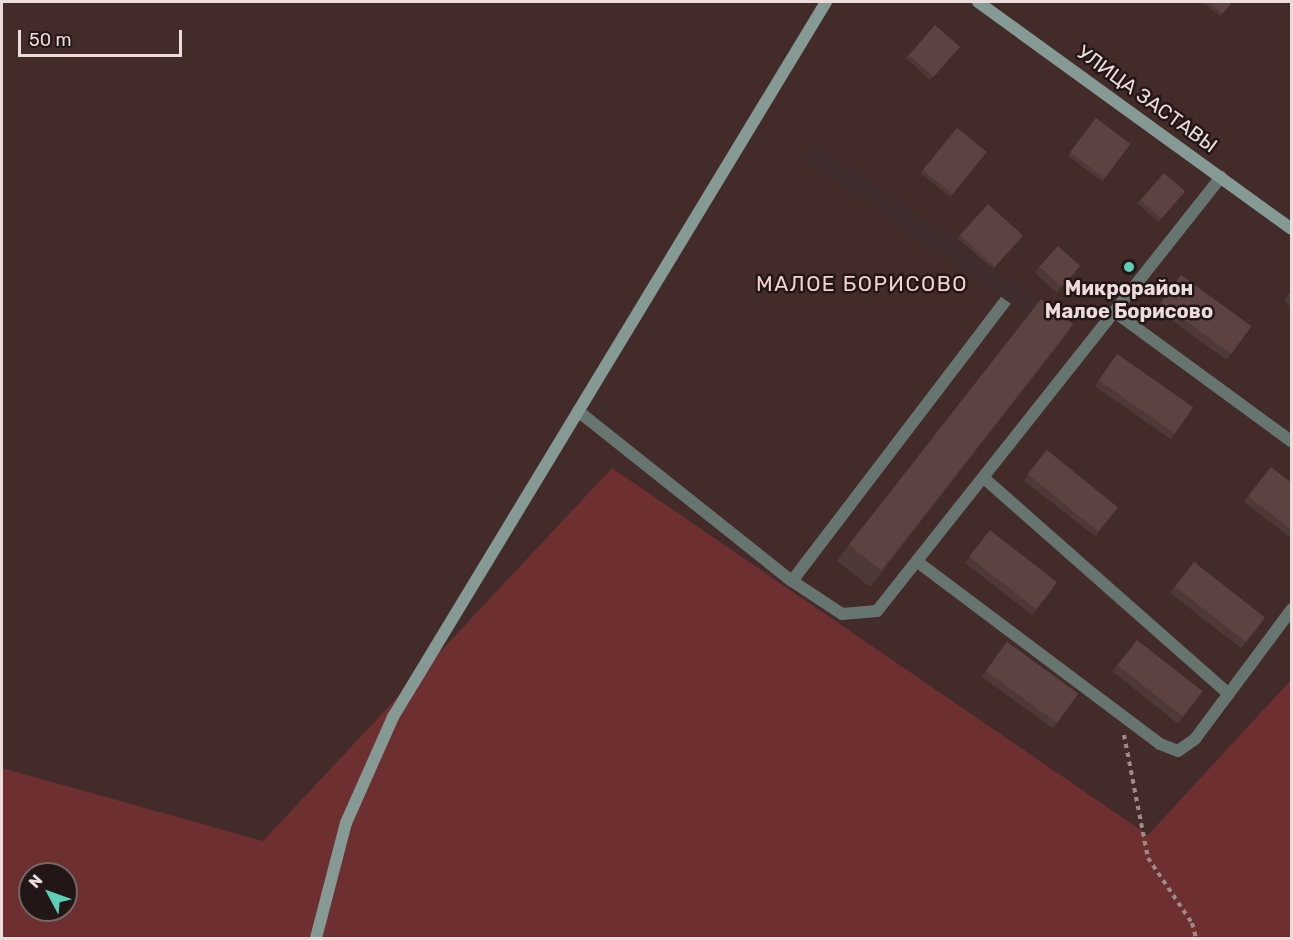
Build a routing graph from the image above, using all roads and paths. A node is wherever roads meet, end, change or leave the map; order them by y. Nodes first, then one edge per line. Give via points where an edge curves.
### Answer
1 (826, 2) edge
2 (978, 2) edge
3 (1221, 177) junction
4 (1292, 229) edge
5 (1007, 299) dead end
6 (1116, 313) junction
7 (578, 411) junction
8 (1292, 442) edge
9 (985, 479) junction
10 (919, 563) junction
11 (792, 581) junction
12 (1292, 609) edge
13 (1229, 694) junction
14 (1126, 718) junction
15 (316, 939) edge
16 (1196, 939) edge

1 - 7 street
2 - 3 street, УЛИЦА ЗАСТАВЫ
3 - 4 street, УЛИЦА ЗАСТАВЫ
3 - 6 street
5 - 11 street
6 - 8 street
6 - 9 street
7 - 11 street
7 - 15 street via 393,717 346,823
9 - 10 street
9 - 13 street
10 - 11 street via 877,611 842,614
10 - 14 street
12 - 13 street
13 - 14 street via 1178,751
14 - 16 path via 1122,747 1148,858 1192,923

